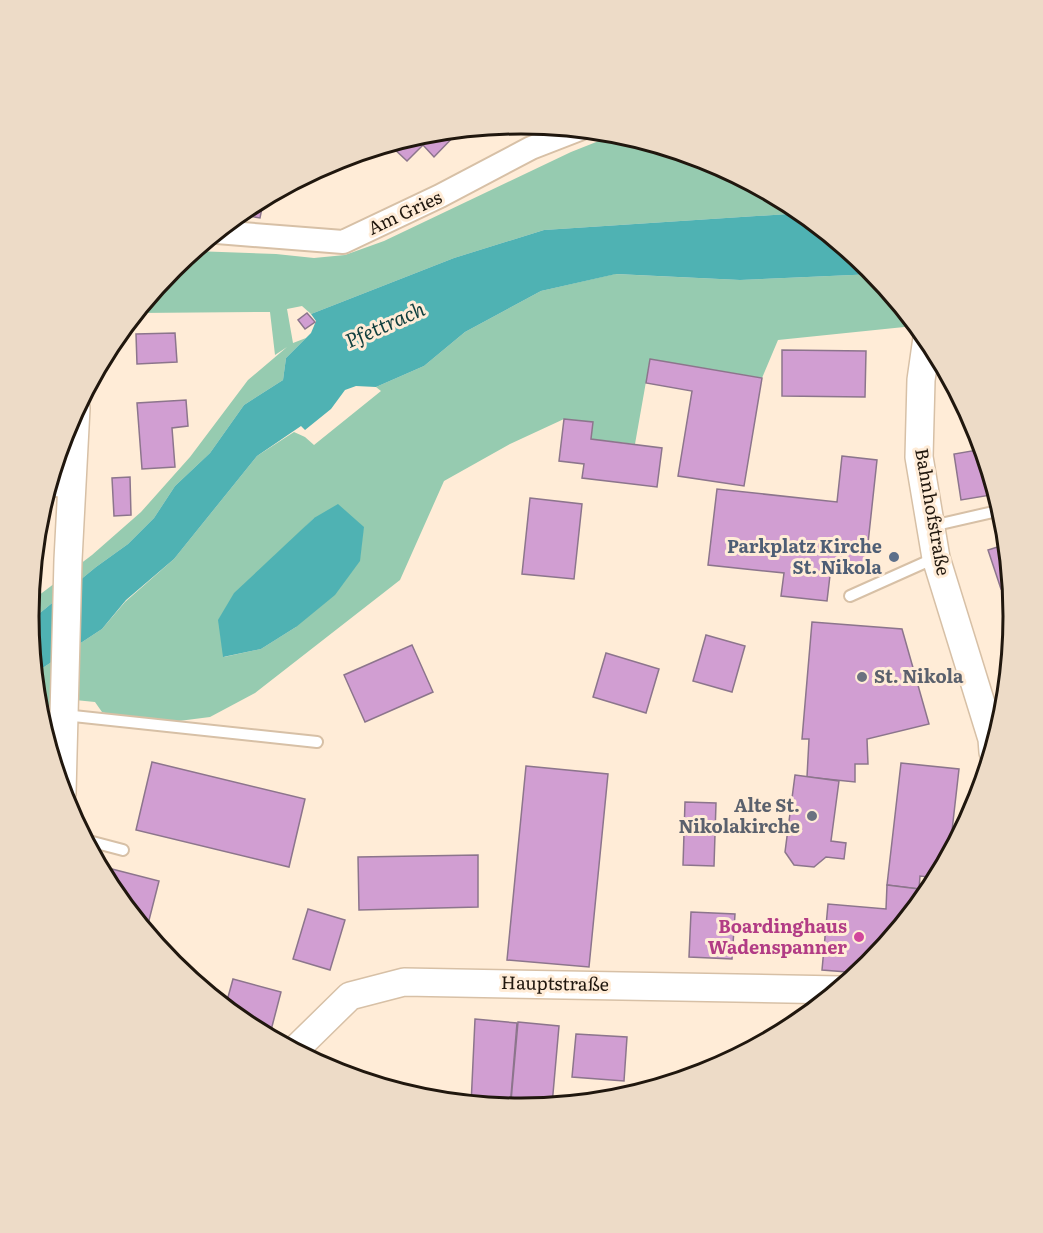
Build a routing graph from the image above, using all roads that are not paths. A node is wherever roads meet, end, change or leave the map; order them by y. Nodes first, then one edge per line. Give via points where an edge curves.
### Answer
1 (562, 136) edge
2 (229, 233) edge
3 (925, 351) edge
4 (65, 461) edge
5 (60, 485) edge
6 (993, 512) edge
7 (930, 526) junction
8 (936, 558) junction
9 (850, 596) dead end
10 (994, 705) edge
11 (64, 707) junction
12 (317, 742) dead end
13 (63, 765) edge
14 (96, 843) edge
15 (123, 850) dead end
16 (827, 990) edge
17 (300, 1045) edge

1 - 2 street, Am Gries via 342,242
3 - 7 street, Bahnhofstraße via 919,457
4 - 5 street
5 - 11 street via 68,560
6 - 7 lane
7 - 8 street, Bahnhofstraße
8 - 9 lane
8 - 10 street, Bahnhofstraße
11 - 12 lane
11 - 13 street
14 - 15 lane
16 - 17 street, Hauptstraße via 404,982 350,996

